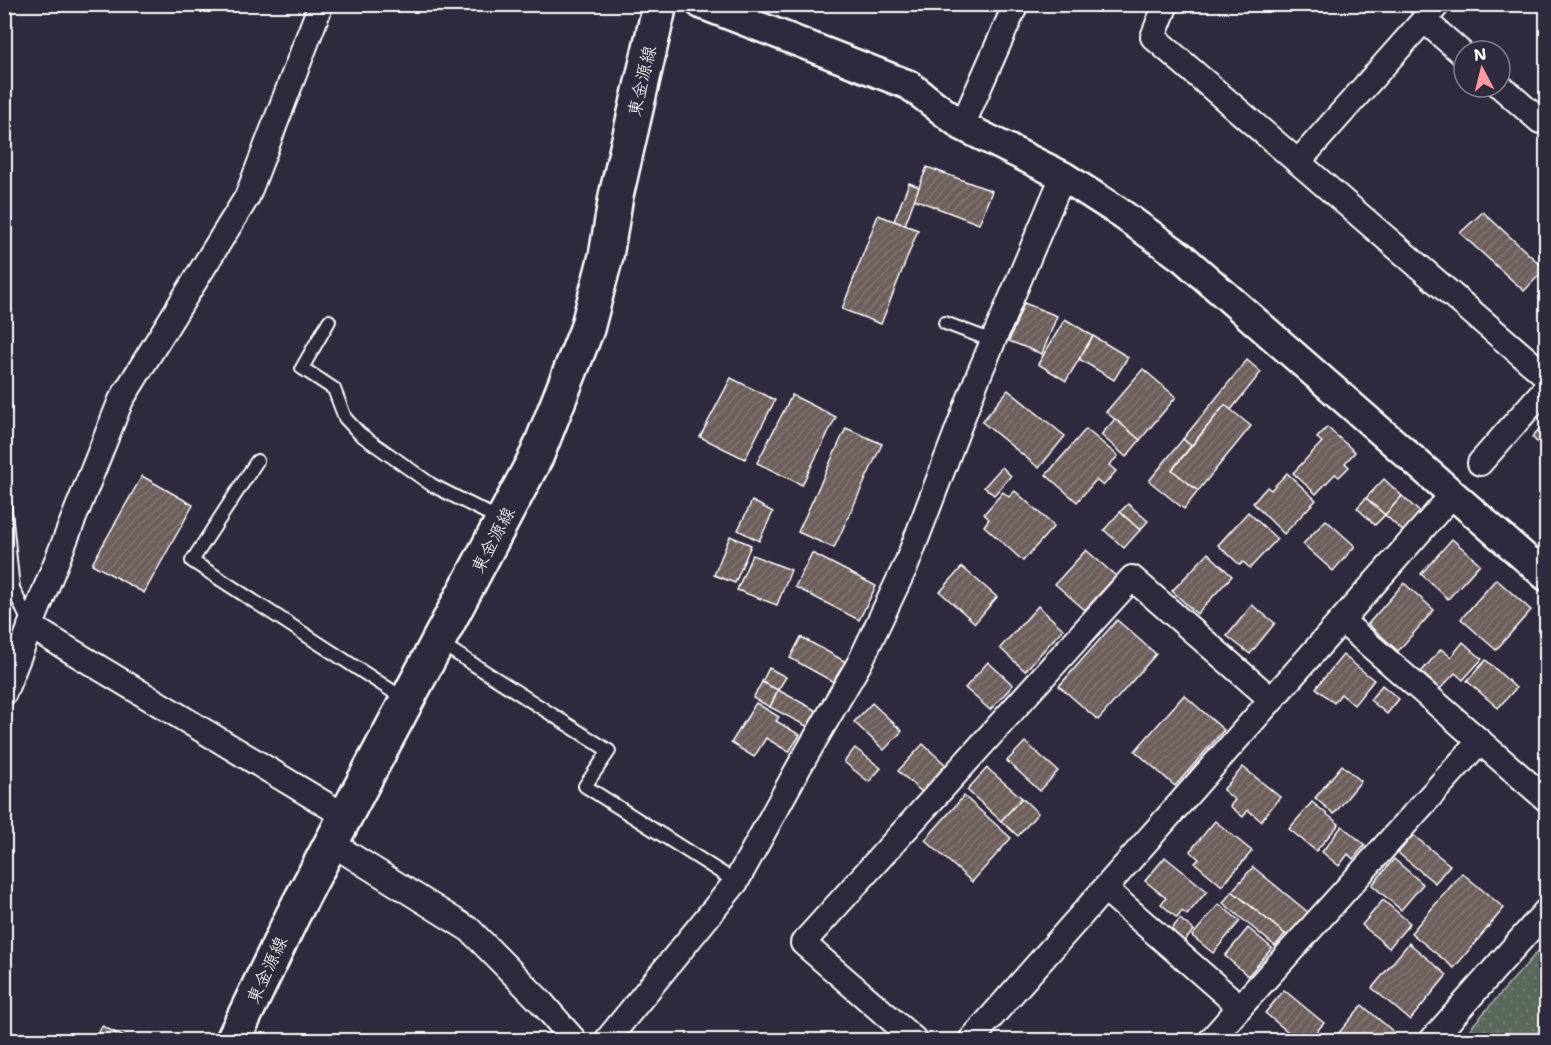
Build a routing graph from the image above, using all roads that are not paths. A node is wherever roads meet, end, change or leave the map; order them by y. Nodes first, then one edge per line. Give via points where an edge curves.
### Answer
1 (321, 4) edge
2 (660, 4) edge
3 (701, 4) edge
4 (1016, 4) edge
5 (1166, 4) edge
6 (1431, 12) edge
7 (1452, 39) edge
8 (1512, 96) edge
9 (1546, 114) edge
10 (962, 126) junction
11 (1298, 162) junction
12 (1063, 176) junction
13 (329, 321) dead end
14 (945, 323) dead end
15 (993, 341) junction
16 (1546, 376) edge
17 (1546, 388) edge
18 (257, 461) dead end
19 (1480, 463) dead end
20 (1453, 495) junction
21 (4, 501) edge
22 (503, 521) junction
23 (1546, 576) edge
24 (1342, 621) junction
25 (30, 626) junction
26 (438, 642) junction
27 (4, 693) edge
28 (407, 700) junction
29 (1272, 700) junction
30 (1480, 741) junction
31 (1546, 799) edge
32 (338, 830) junction
33 (736, 882) junction
34 (1105, 889) junction
35 (1546, 911) edge
36 (1240, 1007) junction
37 (233, 1041) edge
38 (573, 1041) edge
39 (607, 1041) edge
40 (915, 1041) edge
41 (971, 1041) edge
42 (1211, 1041) edge
43 (1432, 1041) edge

1 - 25 street via 247,197 121,399
2 - 22 main road, 東金源線 via 587,329 537,455
3 - 10 street via 909,86
4 - 10 street
5 - 11 street via 1153,37
6 - 7 street
6 - 11 street
8 - 9 street via 1540,121
10 - 12 street
11 - 16 street
12 - 15 street
12 - 20 street via 1183,258
13 - 22 lane via 302,368 334,389 345,418 360,434 432,485
14 - 15 lane
15 - 33 street via 903,573 860,662
17 - 19 street
18 - 28 lane via 192,561
20 - 23 street
20 - 24 street
21 - 25 lane via 13,588
22 - 26 main road, 東金源線
24 - 29 street
24 - 30 street
25 - 27 street
25 - 32 street
26 - 28 main road, 東金源線
26 - 33 lane via 609,751 585,786
28 - 32 main road, 東金源線
29 - 34 street
29 - 40 street via 1132,578 804,943
30 - 31 street
30 - 36 street
32 - 37 main road, 東金源線
32 - 38 street via 470,930 542,1003
33 - 39 street
34 - 36 street
34 - 41 street
35 - 43 street
36 - 42 street

